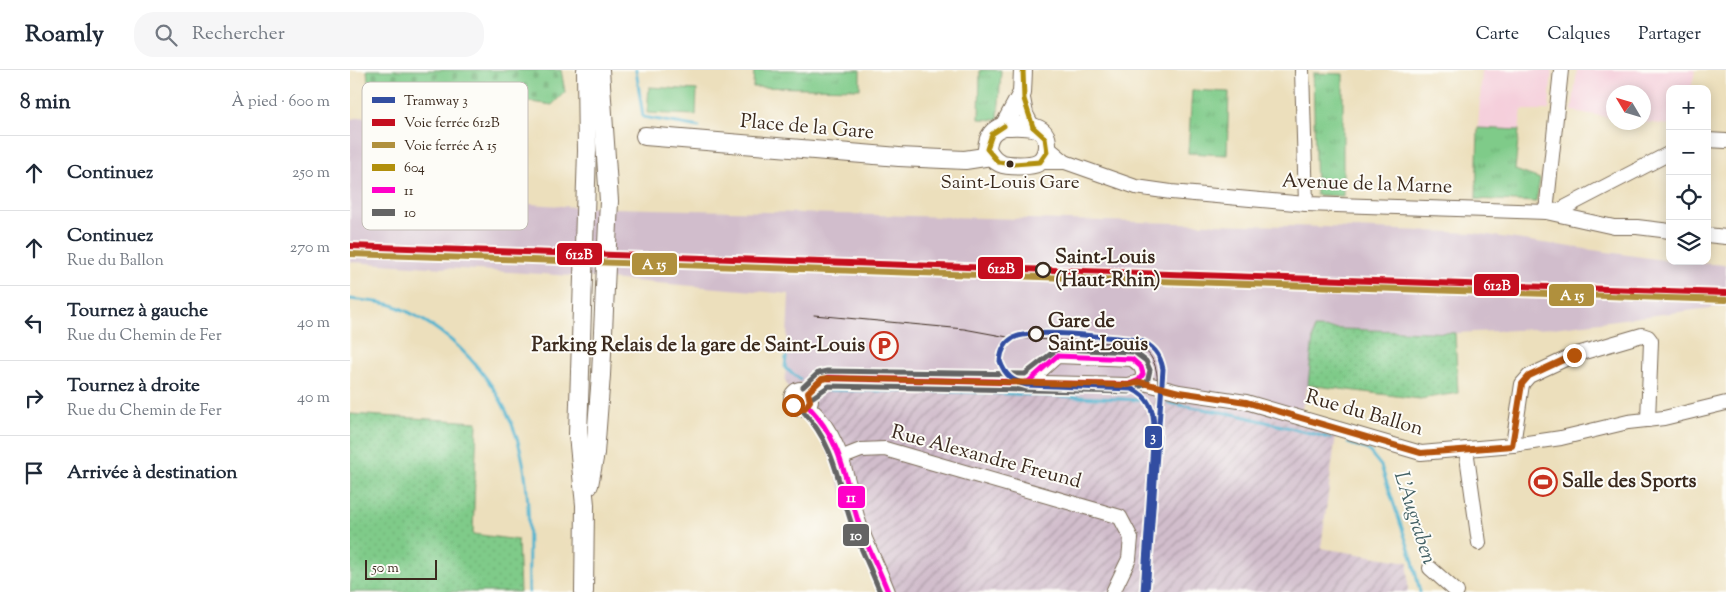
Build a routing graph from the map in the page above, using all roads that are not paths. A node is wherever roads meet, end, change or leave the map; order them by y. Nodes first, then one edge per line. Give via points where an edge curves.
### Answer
1 (586, 70) edge
2 (600, 70) edge
3 (1023, 70) edge
4 (1302, 70) edge
5 (1561, 70) edge
6 (1022, 93) junction
7 (1004, 126) junction
8 (1033, 126) junction
9 (646, 136) dead end
10 (1711, 140) edge
11 (1726, 141) edge
12 (989, 149) junction
13 (1043, 155) junction
14 (1666, 155) edge
15 (1306, 204) junction
16 (1572, 204) junction
17 (1546, 212) junction
18 (1579, 219) junction
19 (1666, 231) edge
20 (1711, 235) edge
21 (1726, 237) edge
22 (1028, 382) junction
23 (1140, 382) junction
24 (1726, 403) edge
25 (1648, 420) junction
26 (1512, 446) junction
27 (1466, 449) junction
28 (843, 457) junction
29 (585, 505) junction
30 (1479, 543) dead end
31 (1430, 568) dead end
32 (584, 592) edge
33 (888, 592) edge
34 (1113, 592) edge
35 (1457, 592) edge

1 - 29 main road via 587,151 578,435
2 - 29 main road via 609,172 607,266 595,453
3 - 6 main road
4 - 15 street
5 - 17 street
6 - 7 main road, Place de la Gare
6 - 8 street via 1026,114
7 - 8 main road
7 - 12 main road, Place de la Gare via 993,130
8 - 13 main road via 1043,131 1047,138
9 - 12 main road, Place de la Gare via 965,160
10 - 11 street
12 - 13 main road via 1000,163 1031,164
13 - 15 street, Avenue de la Marne via 1136,187
14 - 16 street
15 - 17 street, Avenue de la Marne
16 - 17 street
16 - 18 street
17 - 18 street, Avenue de la Marne
18 - 19 street, Avenue de la Marne via 1614,227
20 - 21 street
22 - 23 street via 1128,385
22 - 23 street via 1057,356 1132,359 1143,370
22 - 28 street via 822,379 808,399
23 - 27 street, Rue du Ballon via 1275,409 1421,453
24 - 25 street, Rue du Ballon
25 - 26 street, Rue du Ballon
25 - 26 street via 1652,341 1642,335 1574,355 1529,376 1522,384
26 - 27 street, Rue du Ballon
27 - 30 street
28 - 33 street via 859,522
28 - 34 street, Rue Alexandre Freund via 861,450 885,449 1120,517 1131,538 1130,552
29 - 32 main road
31 - 35 street

